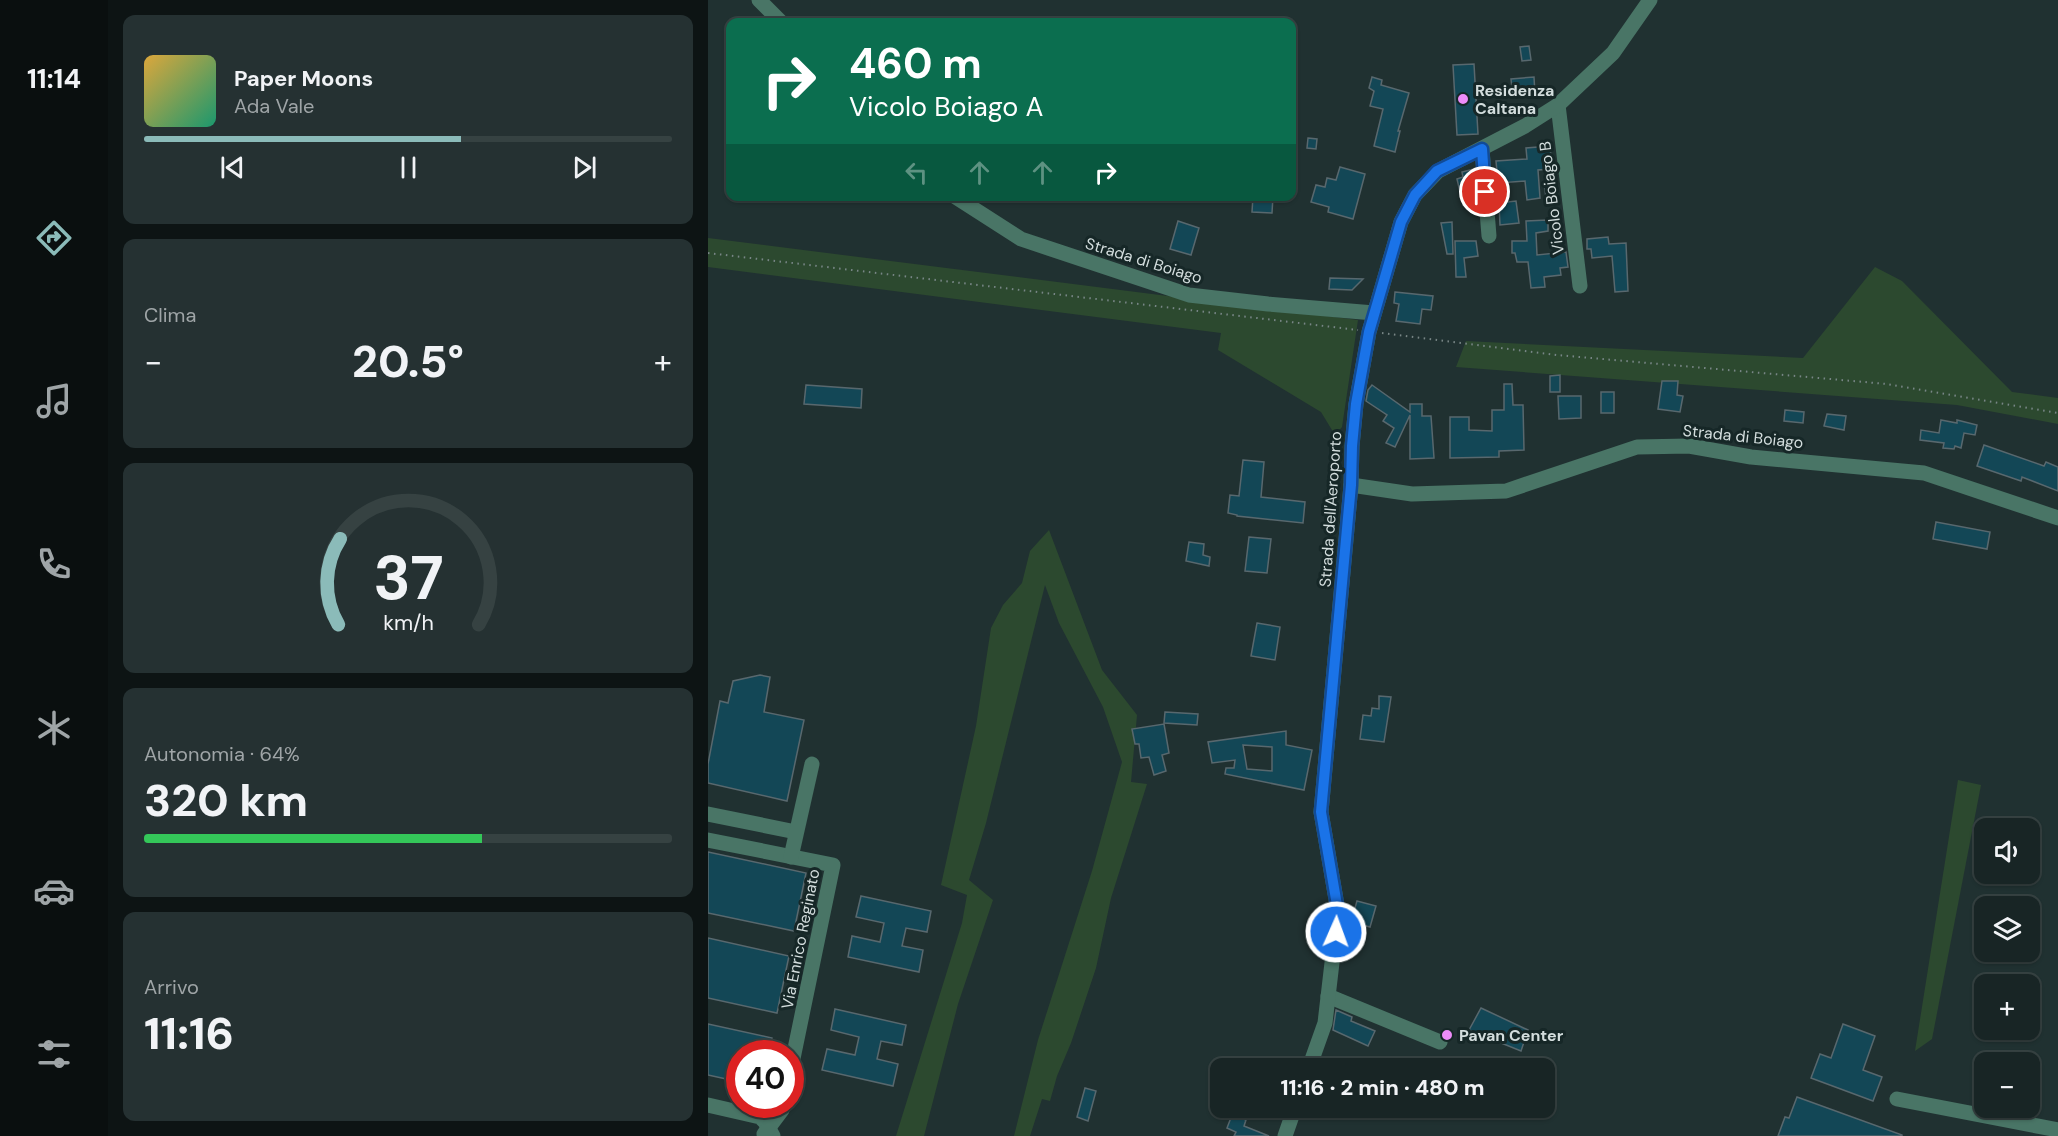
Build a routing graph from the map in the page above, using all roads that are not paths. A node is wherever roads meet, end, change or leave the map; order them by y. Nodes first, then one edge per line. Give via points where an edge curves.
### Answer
1 (759, 0) edge
2 (1650, 0) edge
3 (777, 18) edge
4 (1558, 105) junction
5 (1482, 149) junction
6 (962, 201) edge
7 (1489, 236) dead end
8 (1580, 286) dead end
9 (1374, 313) junction
10 (1351, 485) junction
11 (2058, 518) edge
12 (812, 764) dead end
13 (708, 814) edge
14 (796, 832) junction
15 (708, 840) edge
16 (790, 857) junction
17 (1328, 996) junction
18 (797, 1040) edge
19 (1440, 1042) dead end
20 (1313, 1058) edge
21 (1897, 1099) dead end
22 (708, 1105) edge
23 (777, 1118) edge
24 (1291, 1118) edge
25 (2058, 1130) edge
26 (768, 1133) edge
27 (1285, 1136) edge

1 - 3 street
2 - 4 street, Strada dell'Aeroporto via 1613,53
4 - 5 street, Strada dell'Aeroporto
4 - 8 street, Vicolo Boiago B
5 - 7 street
5 - 9 street, Strada dell'Aeroporto via 1437,171 1415,195 1401,222
6 - 9 street, Strada di Boiago via 1021,239 1189,295
9 - 10 street, Strada dell'Aeroporto via 1365,331
10 - 11 street, Strada di Boiago via 1412,494 1506,490 1637,447 1689,446 1751,457 1924,473
10 - 17 street, Strada dell'Aeroporto via 1321,812 1338,911
12 - 14 street
13 - 14 street
14 - 16 street
15 - 16 street, Via Enrico Reginato
16 - 18 street, Via Enrico Reginato via 833,865
17 - 19 street
17 - 20 street, Strada dell'Aeroporto via 1325,1023
21 - 25 street
22 - 26 street via 752,1114 760,1118
23 - 26 street
24 - 27 street

